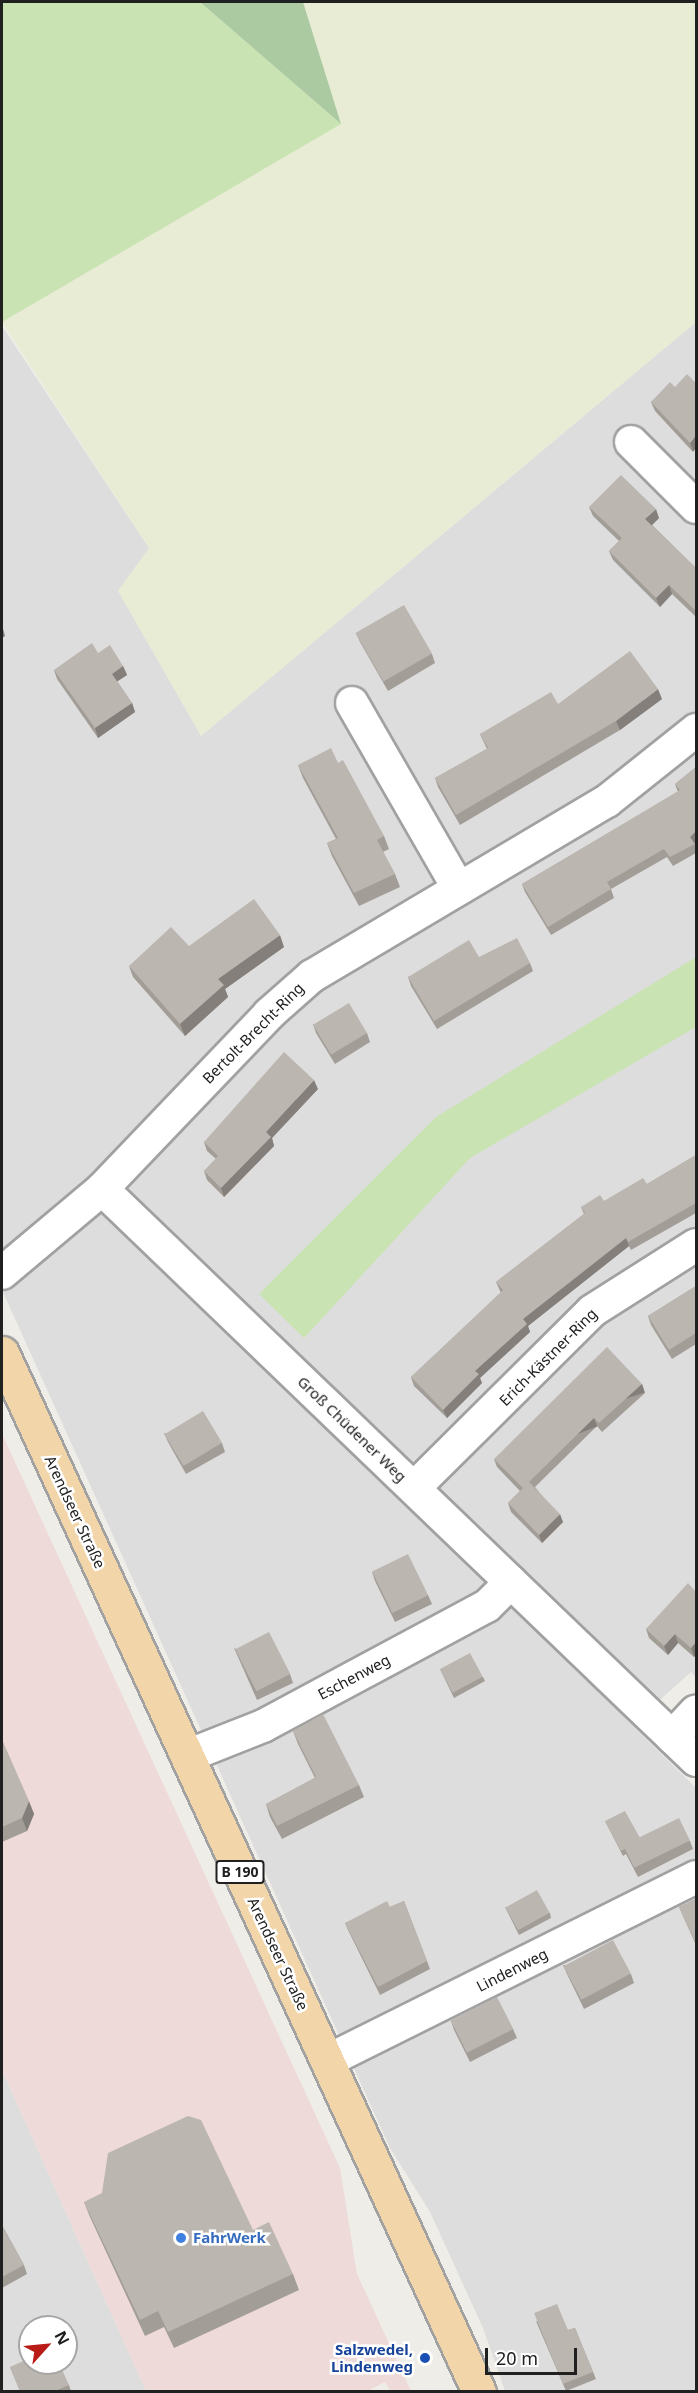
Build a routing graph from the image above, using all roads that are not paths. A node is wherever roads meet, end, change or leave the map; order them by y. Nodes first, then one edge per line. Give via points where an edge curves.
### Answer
1 (631, 442) dead end
2 (696, 507) edge
3 (352, 703) dead end
4 (696, 730) edge
5 (458, 887) junction
6 (102, 1189) junction
7 (696, 1245) edge
8 (2, 1273) edge
9 (2, 1353) edge
10 (414, 1488) junction
11 (511, 1582) junction
12 (696, 1711) edge
13 (672, 1737) junction
14 (187, 1756) junction
15 (696, 1761) edge
16 (696, 1877) edge
17 (327, 2061) junction
18 (479, 2391) edge

1 - 2 street
3 - 5 street
4 - 5 street, Bertolt-Brecht-Ring via 607,801
5 - 6 street, Bertolt-Brecht-Ring via 332,961 293,991
6 - 8 street
6 - 10 street, Groß Chüdener Weg
7 - 10 street, Erich-Kästner-Ring via 592,1311
9 - 14 main road, Arendseer Straße / B 190
10 - 11 street, Groß Chüdener Weg
11 - 13 street, Groß Chüdener Weg
11 - 14 street, Eschenweg via 467,1617 263,1726
12 - 13 street
13 - 15 street, Groß Chüdener Weg
14 - 17 main road, Arendseer Straße / B 190
16 - 17 street, Lindenweg
17 - 18 main road, Arendseer Straße / B 190

